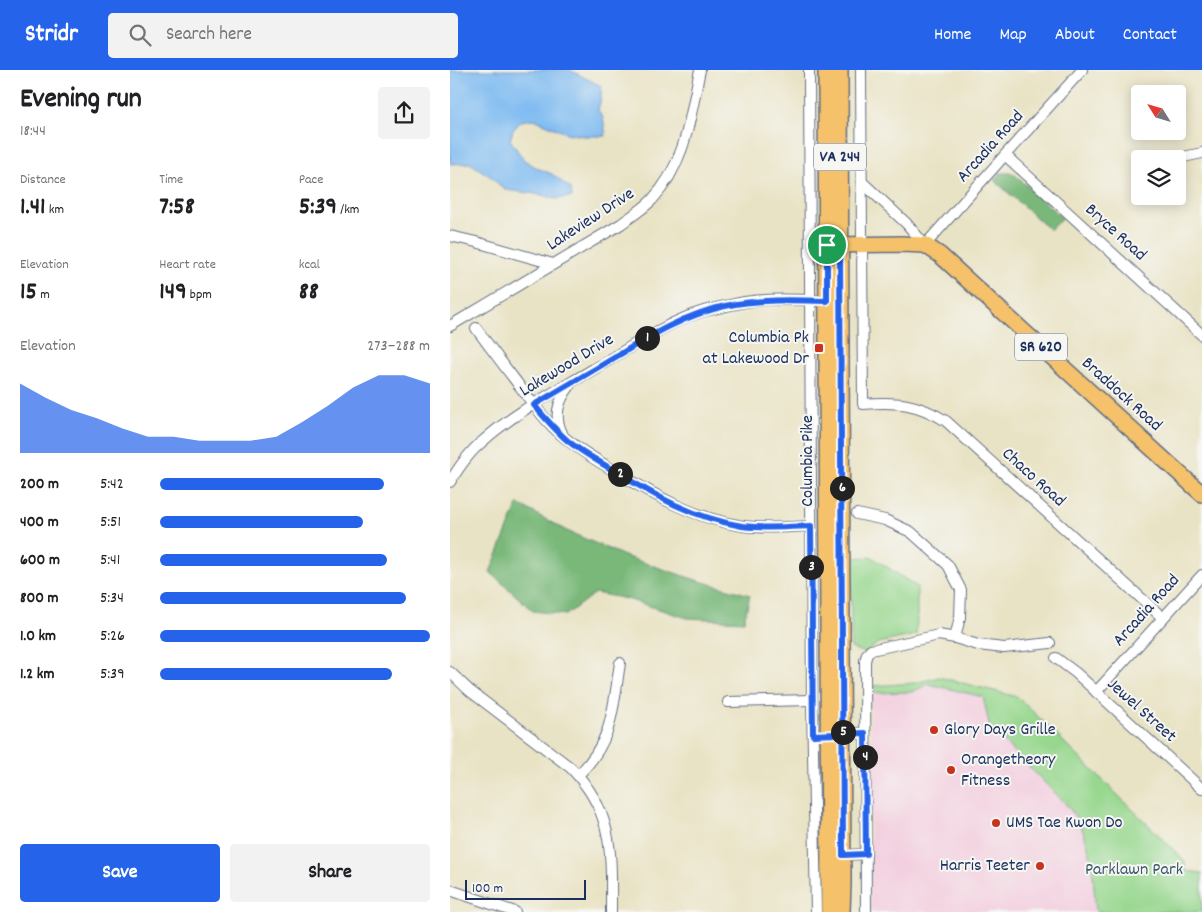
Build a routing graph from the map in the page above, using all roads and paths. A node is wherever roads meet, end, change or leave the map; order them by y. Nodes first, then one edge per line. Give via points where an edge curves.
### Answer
1 (809, 70) edge
2 (826, 70) edge
3 (840, 70) edge
4 (862, 70) edge
5 (1081, 70) edge
6 (698, 71) edge
7 (1202, 153) edge
8 (1005, 155) junction
9 (1186, 157) edge
10 (862, 182) junction
11 (450, 236) edge
12 (862, 244) junction
13 (834, 245) junction
14 (925, 246) junction
15 (553, 264) junction
16 (810, 301) junction
17 (834, 301) junction
18 (450, 326) edge
19 (476, 328) dead end
20 (1202, 335) edge
21 (579, 379) junction
22 (534, 405) junction
23 (567, 440) junction
24 (450, 482) edge
25 (1202, 494) edge
26 (857, 514) dead end
27 (811, 526) junction
28 (1202, 575) edge
29 (1163, 618) junction
30 (955, 638) junction
31 (1050, 643) dead end
32 (1056, 658) dead end
33 (620, 663) dead end
34 (450, 672) edge
35 (1096, 692) junction
36 (812, 700) junction
37 (728, 702) dead end
38 (865, 733) junction
39 (828, 734) junction
40 (578, 775) junction
41 (1202, 789) edge
42 (866, 854) junction
43 (843, 855) junction
44 (450, 890) edge
45 (510, 911) edge
46 (611, 912) edge
47 (816, 912) edge
48 (828, 912) edge
49 (842, 912) edge
50 (866, 912) edge

1 - 16 street
2 - 13 main road, Columbia Pike / VA 244
3 - 13 main road, Columbia Pike / VA 244
4 - 10 street
5 - 8 street, Arcadia Road
6 - 15 street, Lakeview Drive via 684,144 678,162 662,188 651,201 621,224
7 - 9 street
8 - 14 street, Arcadia Road
8 - 20 street, Bryce Road
10 - 12 street
10 - 14 street, Braddock Road
11 - 15 street
12 - 13 main road, Braddock Road / SR 620
12 - 14 main road, Braddock Road / SR 620
12 - 29 street, Chaco Road via 863,404 905,404 946,421
13 - 17 main road, Columbia Pike / VA 244
14 - 25 main road, Braddock Road / SR 620 via 940,255
15 - 18 street, Lakeview Drive
16 - 17 street, Lakewood Drive
16 - 21 street, Lakewood Drive via 747,302 698,313 654,334
16 - 27 street
17 - 39 main road, Columbia Pike / VA 244
19 - 22 street
21 - 22 street, Lakewood Drive
21 - 23 street via 569,386 558,408 558,424
22 - 23 street
22 - 24 street, Lakewood Drive via 481,442
23 - 27 street via 666,501 700,515 763,528
26 - 30 street via 885,520 911,532 948,564 961,590
27 - 36 street
28 - 29 street, Arcadia Road
29 - 35 street, Arcadia Road
30 - 31 street via 1004,648
30 - 38 street via 939,634 871,650 865,661
32 - 35 street, Jewel Street
33 - 40 street via 607,735 594,758
34 - 40 street via 462,685
35 - 41 street, Jewel Street
36 - 37 street
36 - 39 street
38 - 39 street
38 - 42 street
39 - 43 main road, Columbia Pike / VA 244
39 - 47 street
39 - 48 main road, Columbia Pike / VA 244
40 - 46 street via 592,794 605,822 609,839
42 - 43 street
42 - 50 street
43 - 49 main road, Columbia Pike / VA 244
44 - 45 street

